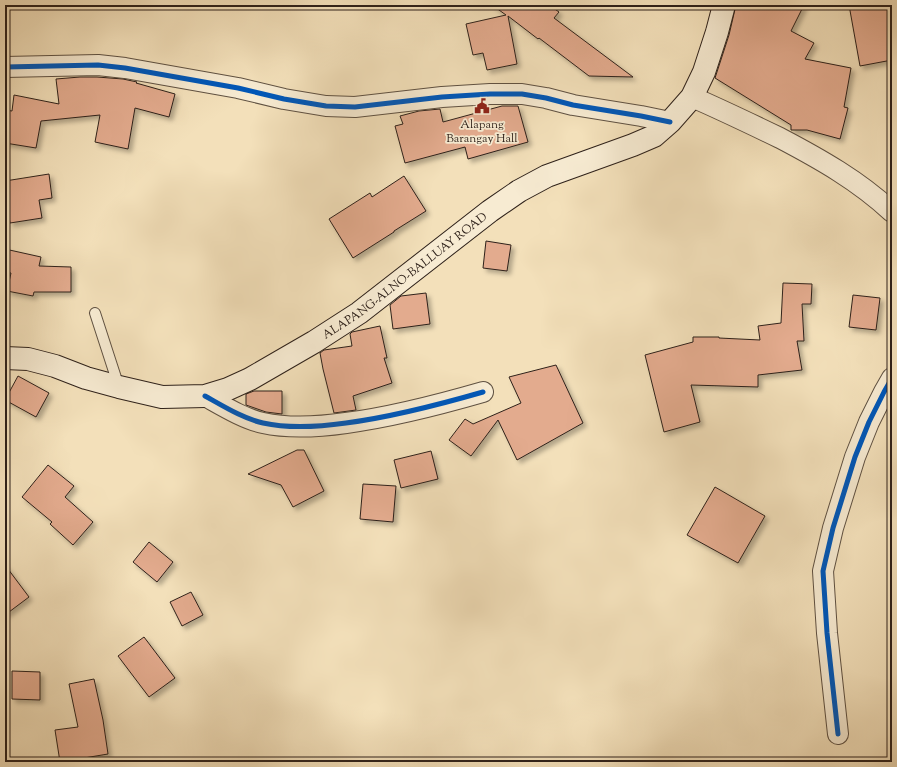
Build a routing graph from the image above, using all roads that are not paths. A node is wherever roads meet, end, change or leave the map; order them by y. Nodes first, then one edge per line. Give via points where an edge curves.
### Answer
1 (724, 5) edge
2 (5, 67) edge
3 (692, 96) junction
4 (670, 122) junction
5 (892, 212) edge
6 (95, 313) dead end
7 (5, 358) edge
8 (892, 378) edge
9 (119, 387) junction
10 (483, 392) dead end
11 (205, 396) junction
12 (838, 734) dead end

1 - 3 main road, ALAPANG-ALNO-BALLUAY ROAD via 704,72
2 - 4 street via 98,65 125,68 333,106 355,107 442,97 522,94
3 - 4 main road, ALAPANG-ALNO-BALLUAY ROAD
3 - 5 street via 804,150 845,174
4 - 11 main road, ALAPANG-ALNO-BALLUAY ROAD via 654,136 547,176 519,191 359,312 314,342 250,379
6 - 9 lane
7 - 9 main road, ALAPANG-ALNO-BALLUAY ROAD via 28,359
8 - 12 street via 869,422 855,457 823,571
9 - 11 main road, ALAPANG-ALNO-BALLUAY ROAD via 162,397
10 - 11 street via 409,412 318,427 262,423

